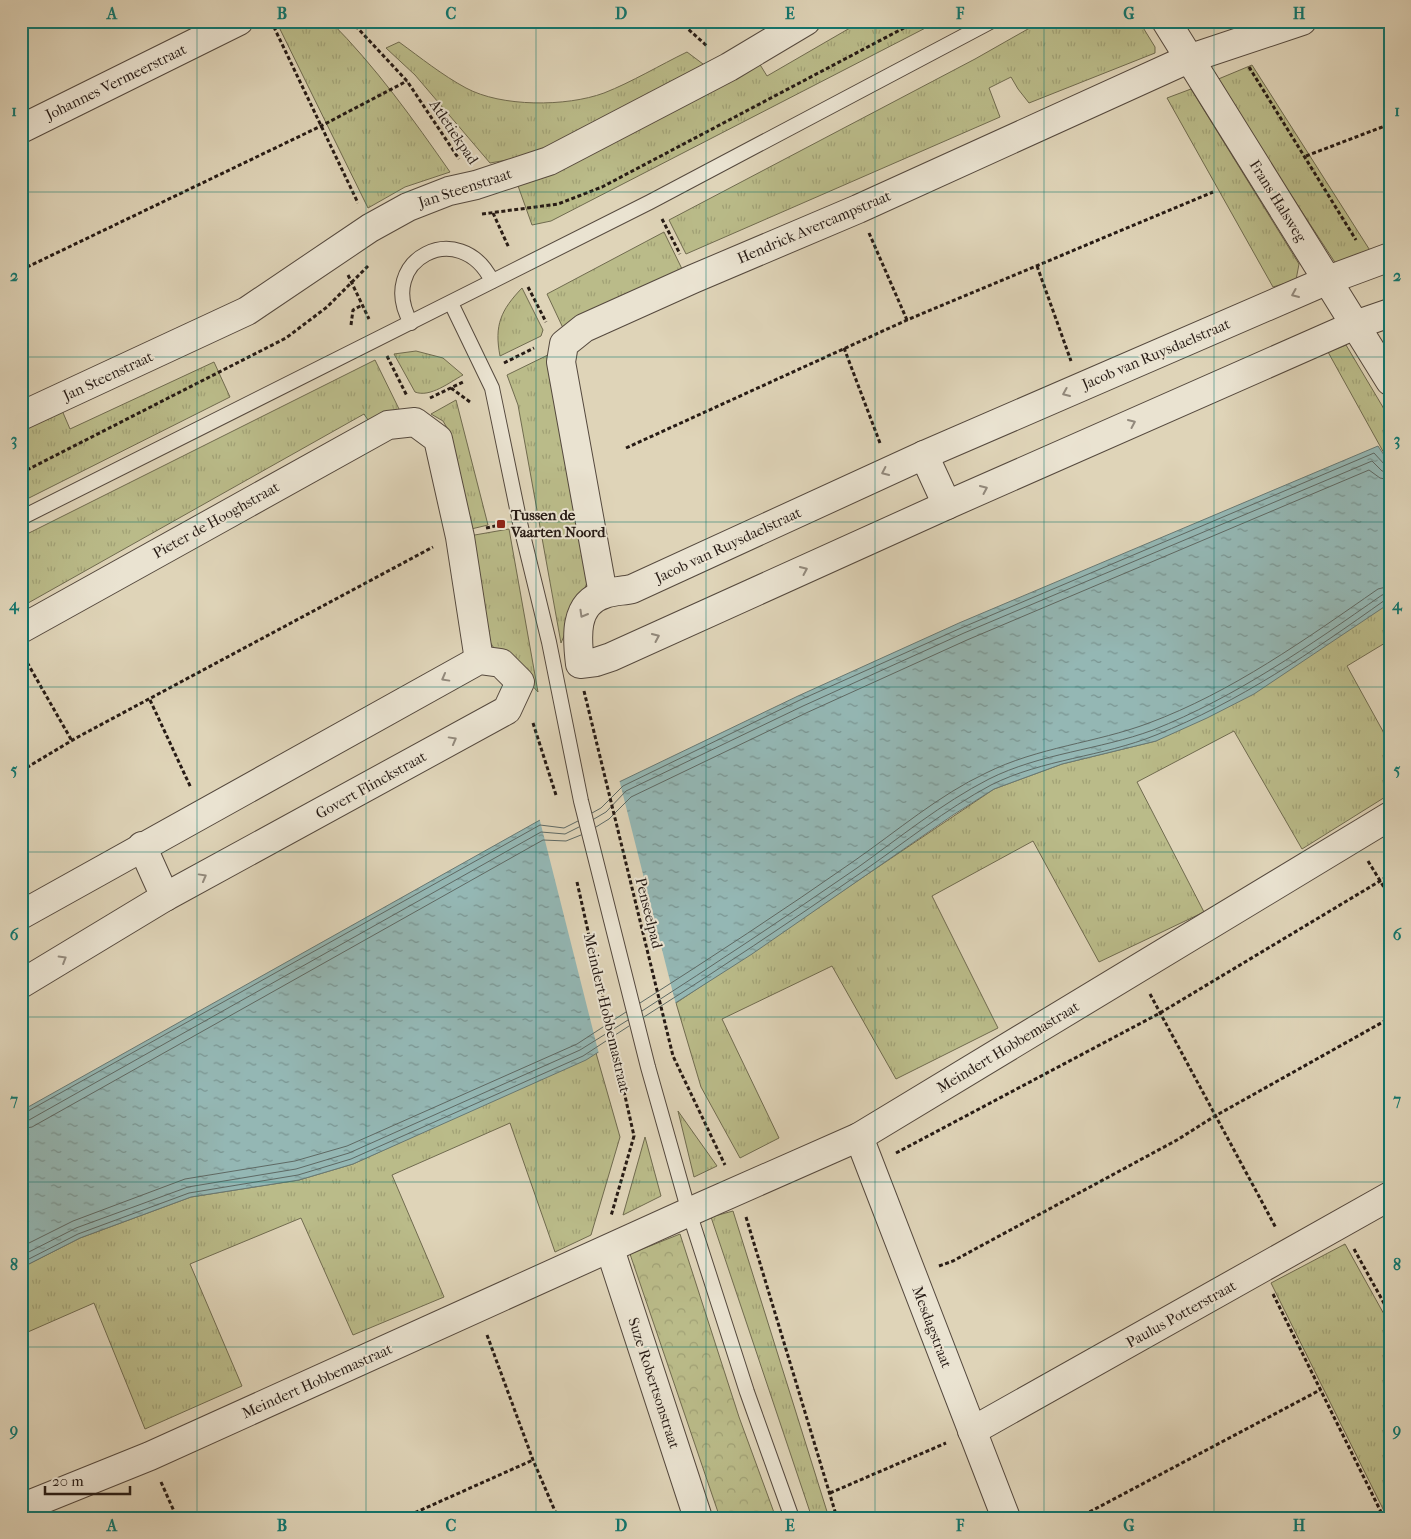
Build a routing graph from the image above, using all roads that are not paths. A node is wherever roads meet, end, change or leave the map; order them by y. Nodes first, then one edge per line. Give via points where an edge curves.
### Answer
1 (238, 21) edge
2 (806, 21) edge
3 (992, 21) edge
4 (1166, 21) edge
5 (1302, 21) edge
6 (1188, 59) junction
7 (21, 129) edge
8 (1380, 261) edge
9 (1328, 280) junction
10 (492, 281) junction
11 (451, 303) junction
12 (1390, 313) edge
13 (411, 323) junction
14 (1355, 326) junction
15 (1390, 381) edge
16 (21, 416) edge
17 (924, 455) junction
18 (947, 505) junction
19 (21, 518) edge
20 (603, 594) junction
21 (21, 629) edge
22 (479, 660) junction
23 (1390, 816) edge
24 (142, 846) junction
25 (165, 898) junction
26 (21, 915) edge
27 (21, 984) edge
28 (859, 1137) junction
29 (1390, 1196) edge
30 (689, 1212) junction
31 (610, 1248) junction
32 (972, 1431) junction
33 (21, 1508) edge
34 (698, 1518) edge
35 (792, 1518) edge
36 (1006, 1518) edge

1 - 7 street, Johannes Vermeerstraat
2 - 16 street, Jan Steenstraat via 729,67 549,161 408,207 370,228 247,311
3 - 10 lane
4 - 6 street, Frans Halsweg
5 - 6 street, Hendrick Avercampstraat
6 - 9 street, Frans Halsweg
6 - 20 street, Hendrick Avercampstraat via 858,209 584,328 564,344 561,362
8 - 9 street, Jacob van Ruysdaelstraat
9 - 14 street, Frans Halsweg
9 -> 17 street, Jacob van Ruysdaelstraat
10 - 11 lane
10 - 13 lane via 486,268 475,257 448,248 433,250 409,268 403,281 403,310
11 - 13 lane
11 - 30 lane via 492,388 581,801 648,1067
12 - 14 street
13 - 19 lane
14 - 15 street, Frans Halsweg
18 -> 14 street
17 - 18 street
17 -> 20 street, Jacob van Ruysdaelstraat via 632,589
20 -> 18 street via 589,603 578,622 580,664 611,657
21 - 22 street, Pieter de Hooghstraat via 388,425 415,422 438,439 460,536
22 -> 24 street
25 -> 22 street, Govert Flinckstraat via 507,710 520,682 501,663
23 - 28 street, Meindert Hobbemastraat
24 - 25 street
24 - 26 street
27 -> 25 street, Govert Flinckstraat
28 - 30 street, Meindert Hobbemastraat
28 - 32 street, Mesdagstraat
29 - 32 street, Paulus Potterstraat
30 - 31 street, Meindert Hobbemastraat
30 - 35 lane
31 - 33 street, Meindert Hobbemastraat via 150,1456
31 - 34 street, Suze Robertsonstraat
32 - 36 street, Mesdagstraat

